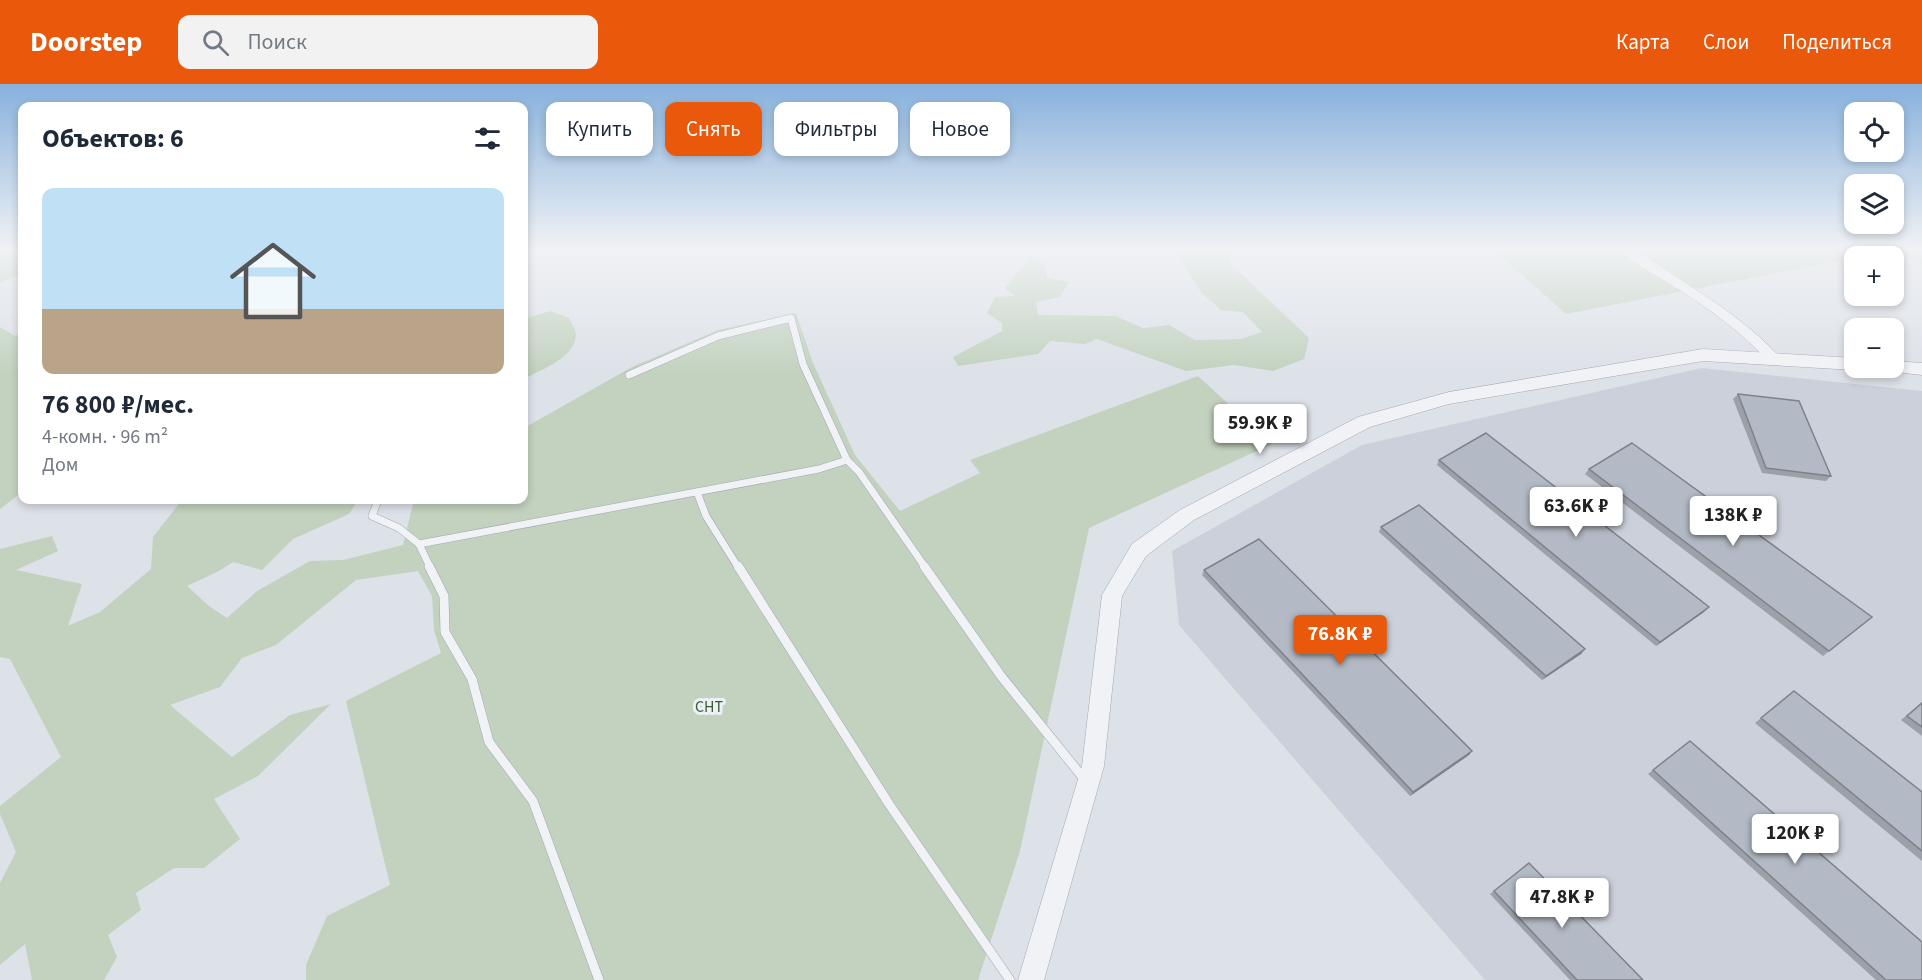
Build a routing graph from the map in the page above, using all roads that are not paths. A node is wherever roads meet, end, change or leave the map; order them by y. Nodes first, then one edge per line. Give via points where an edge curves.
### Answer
1 (1687, 291) edge
2 (1774, 359) junction
3 (1844, 363) edge
4 (1904, 368) edge
5 (1922, 369) edge
6 (629, 375) dead end
7 (846, 460) junction
8 (697, 492) junction
9 (376, 504) edge
10 (419, 544) junction
11 (1088, 783) junction
12 (599, 980) edge
13 (1010, 980) edge
14 (1031, 980) edge

1 - 2 street via 1762,344
2 - 3 street
2 - 11 street via 1703,355 1449,398 1364,422 1187,515 1139,549 1112,595
4 - 5 street
6 - 7 lane via 718,336 790,318 803,364
7 - 8 lane via 819,469
7 - 11 lane via 859,472 1001,676
8 - 10 lane
8 - 13 lane via 706,516 890,804
9 - 10 lane via 372,516 399,528
10 - 12 lane via 444,596 445,632 472,679 489,742 533,801
11 - 14 street

